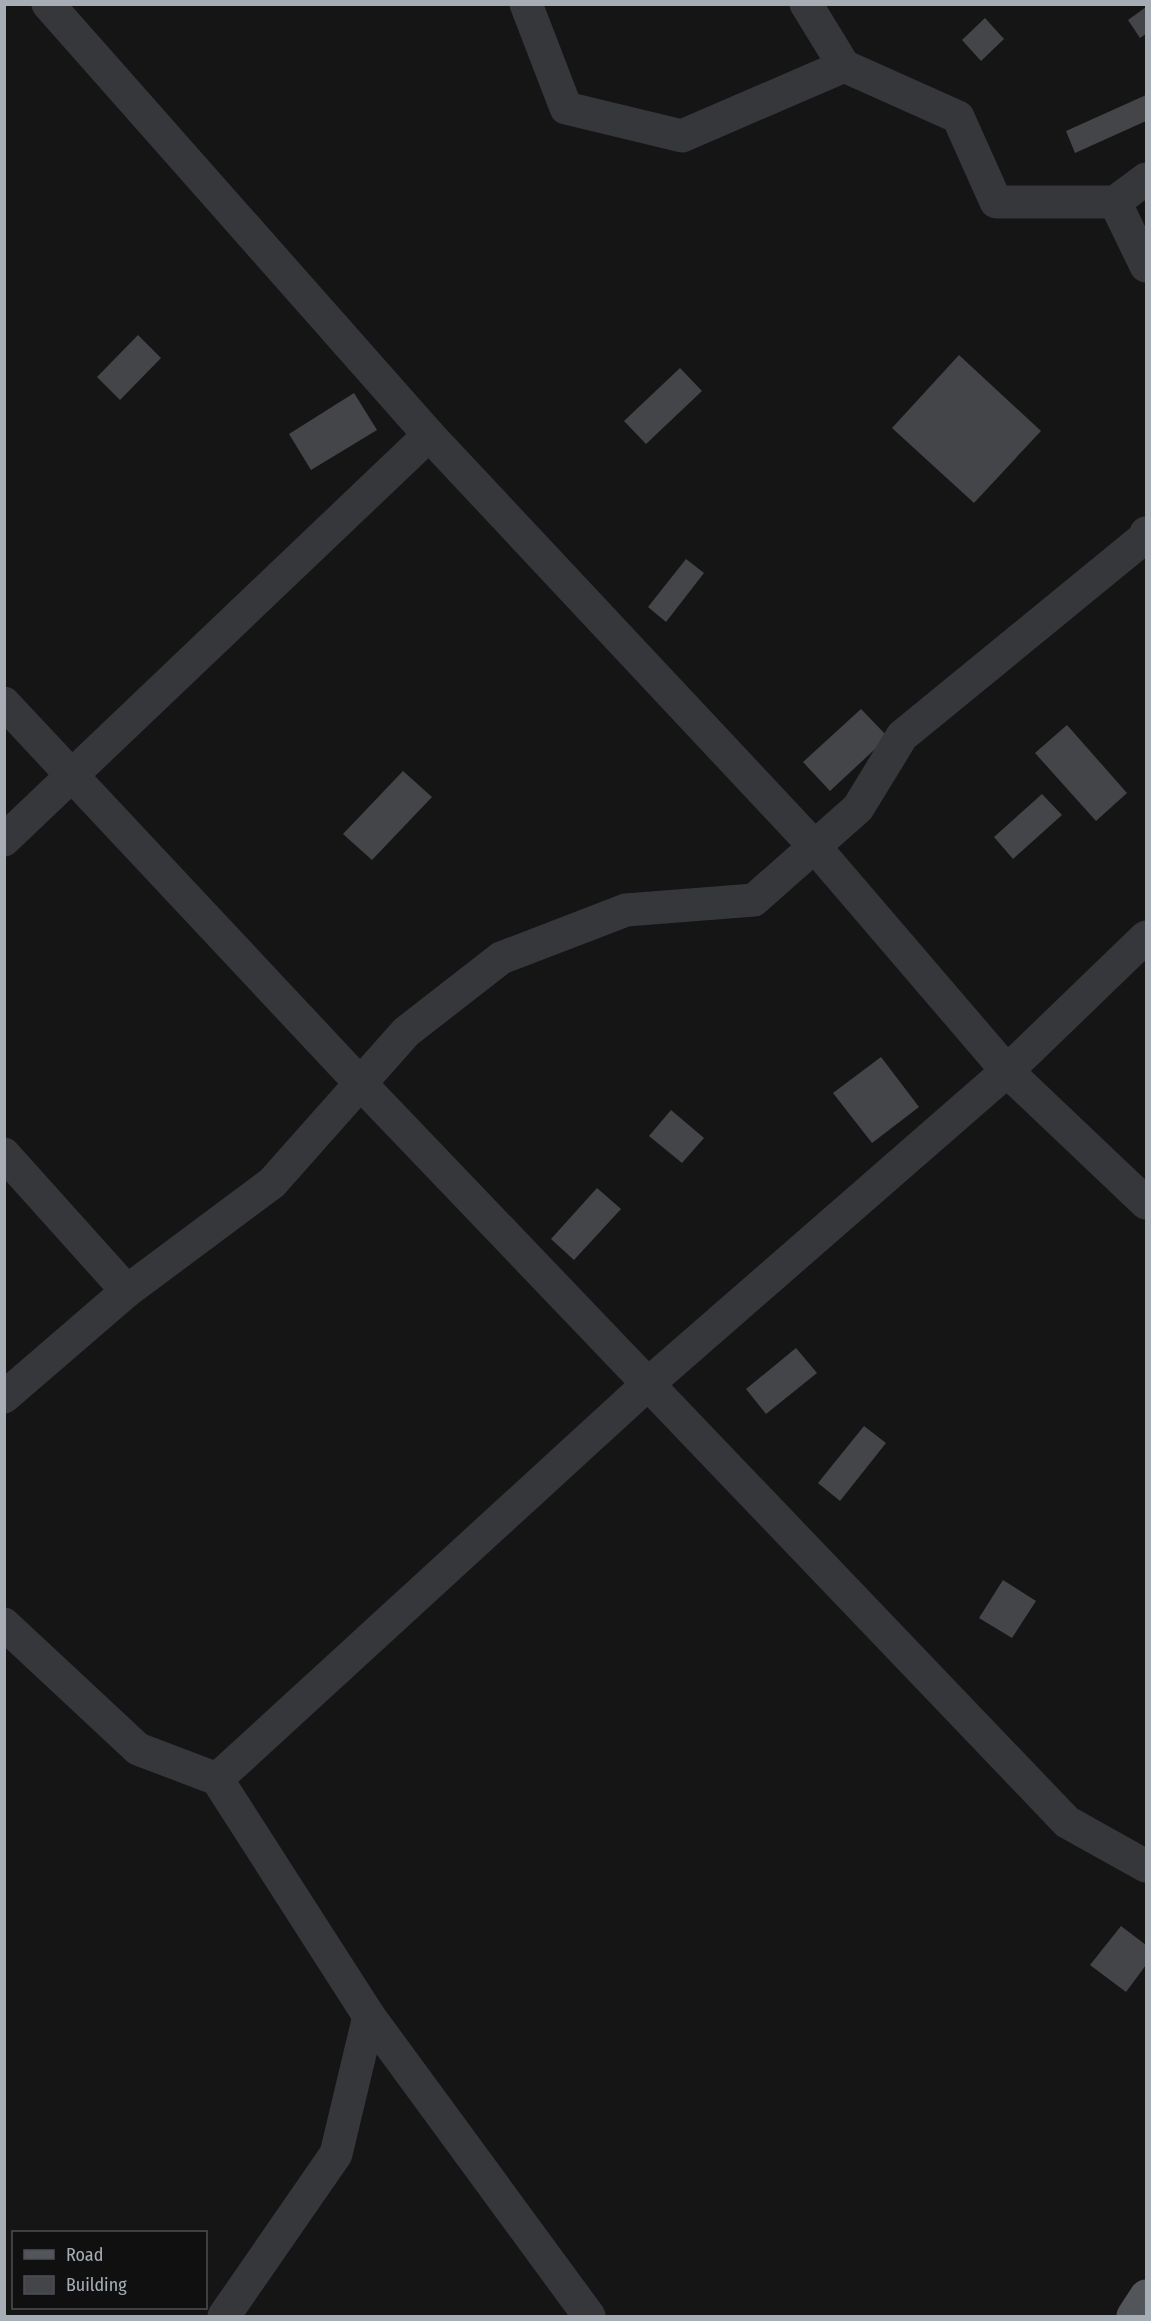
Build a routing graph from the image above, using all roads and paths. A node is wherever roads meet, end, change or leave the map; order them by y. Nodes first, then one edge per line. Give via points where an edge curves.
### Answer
1 (48, 4) edge
2 (526, 4) edge
3 (806, 4) edge
4 (844, 66) junction
5 (1146, 178) edge
6 (1115, 202) junction
7 (1146, 266) edge
8 (429, 435) junction
9 (1146, 533) edge
10 (4, 703) edge
11 (73, 775) junction
12 (4, 840) edge
13 (815, 847) junction
14 (1146, 937) edge
15 (1007, 1071) junction
16 (361, 1084) junction
17 (4, 1154) edge
18 (1146, 1203) edge
19 (127, 1291) junction
20 (648, 1384) junction
21 (4, 1397) edge
22 (4, 1624) edge
23 (217, 1779) junction
24 (1146, 1866) edge
25 (369, 2016) junction
26 (1146, 2296) edge
27 (224, 2316) edge
28 (589, 2316) edge
29 (1133, 2316) edge

1 - 8 street
2 - 4 street via 566,108 682,136
3 - 4 street
4 - 6 street via 958,117 996,202
5 - 6 street
6 - 7 street
8 - 11 street
8 - 13 street
9 - 13 street via 902,736 858,808
10 - 11 street
11 - 12 street
11 - 16 street
13 - 15 street
13 - 16 street via 754,900 626,910 501,958 406,1032
14 - 15 street
15 - 18 street
15 - 20 street
16 - 19 street via 272,1184
16 - 20 street
17 - 19 street
19 - 21 street
20 - 23 street
20 - 24 street via 1067,1822
22 - 23 street via 138,1749
23 - 25 street
25 - 27 street via 336,2154
25 - 28 street
26 - 29 main road

